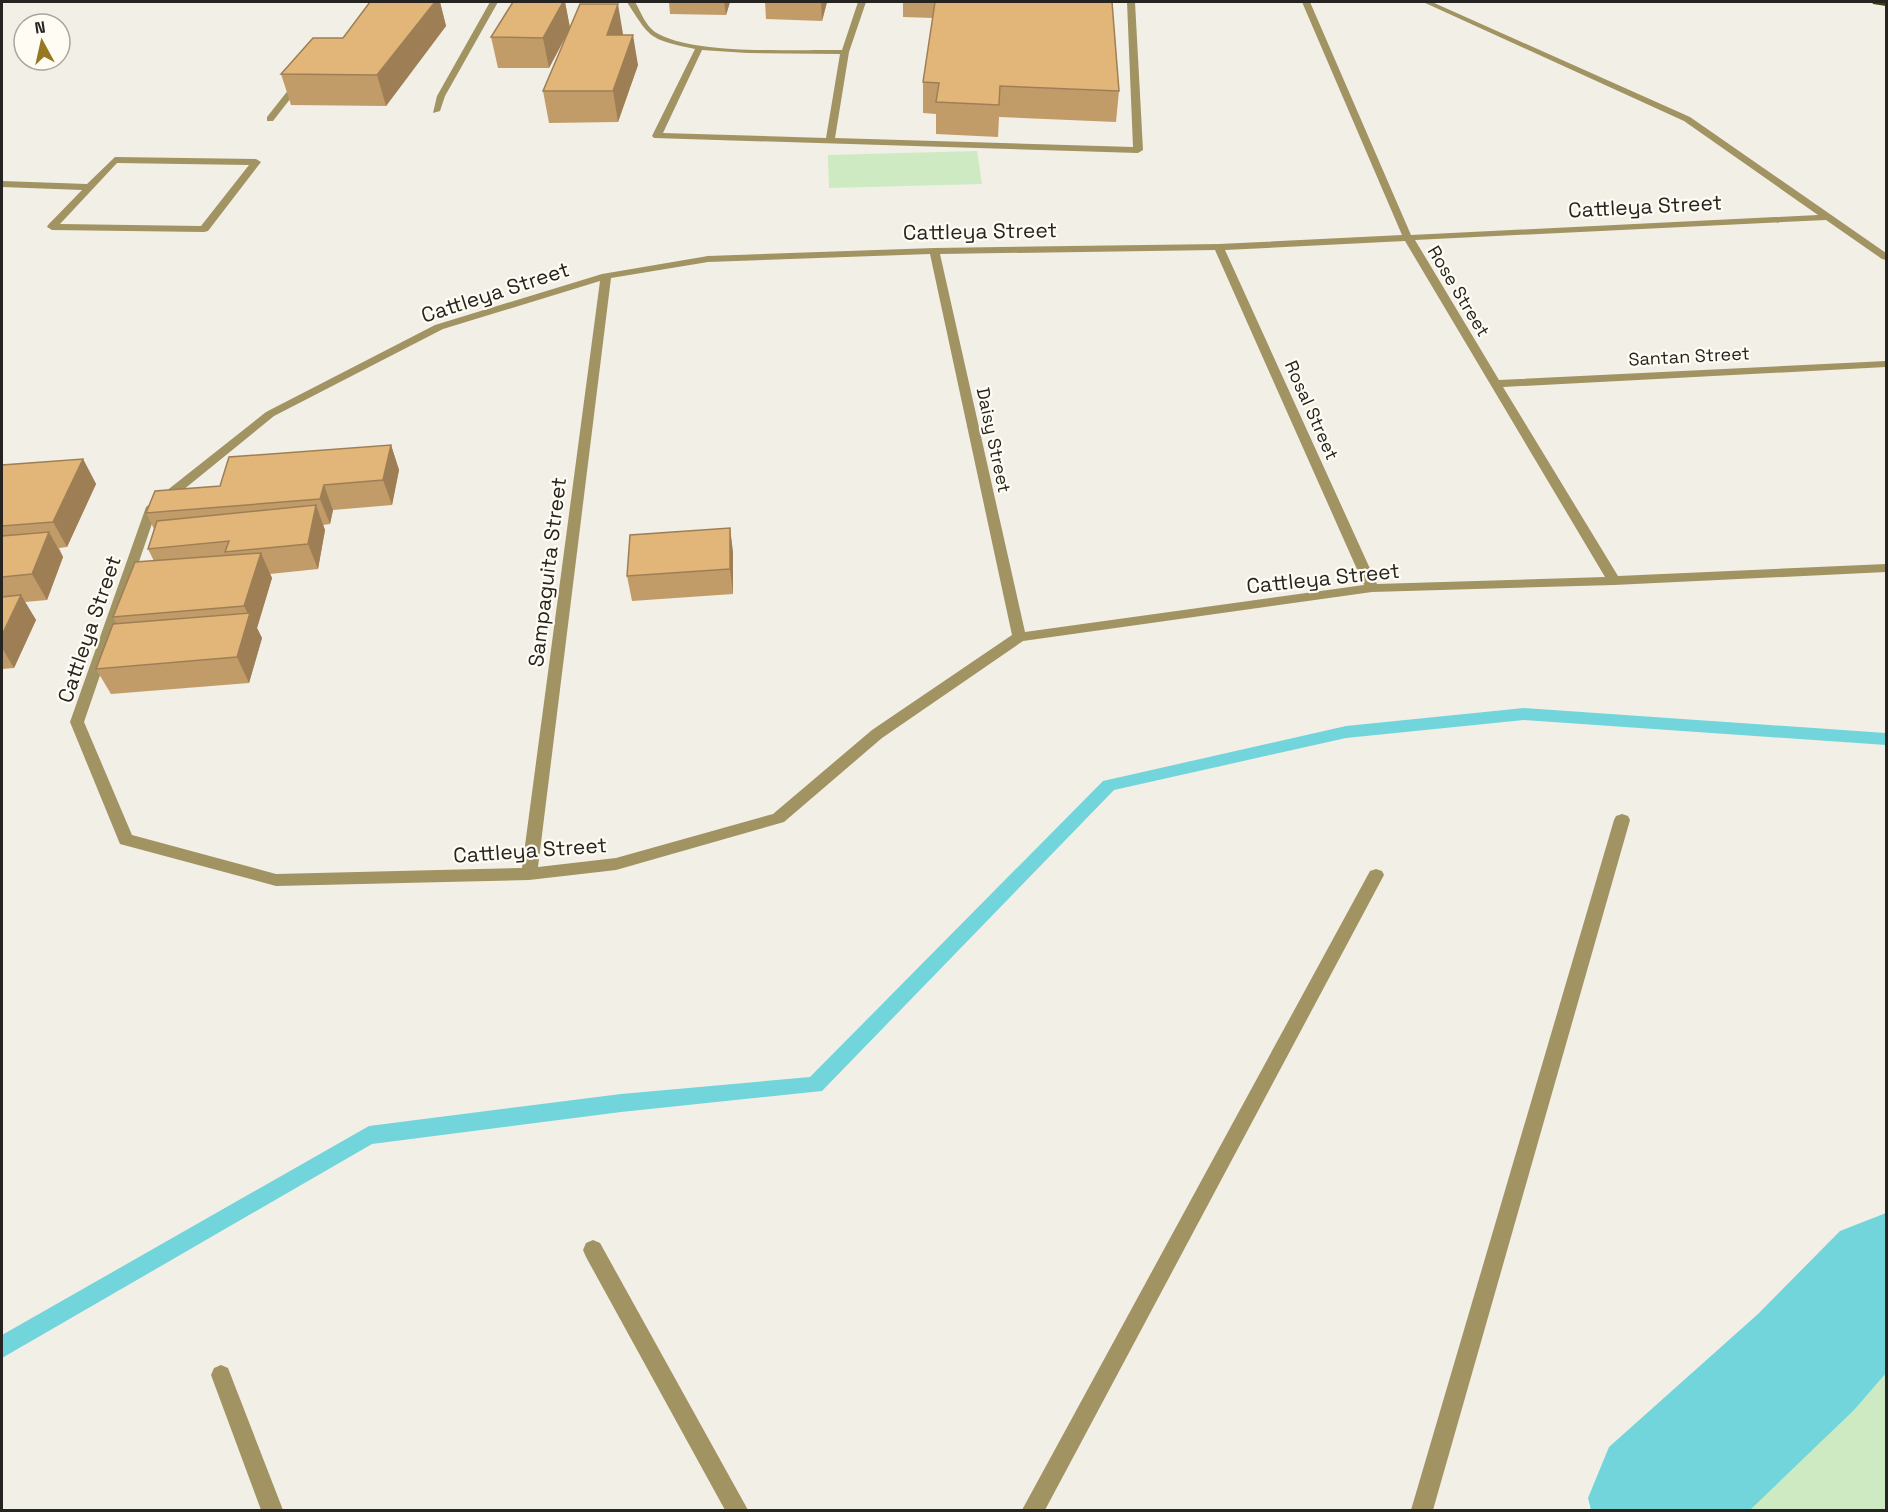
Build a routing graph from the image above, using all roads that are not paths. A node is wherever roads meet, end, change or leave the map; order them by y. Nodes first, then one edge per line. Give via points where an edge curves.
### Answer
1 (494, 2) edge
2 (631, 2) edge
3 (862, 2) edge
4 (1131, 2) edge
5 (1306, 2) edge
6 (1427, 2) edge
7 (1876, 2) edge
8 (1887, 4) edge
9 (699, 48) junction
10 (845, 52) junction
11 (309, 71) edge
12 (436, 111) dead end
13 (270, 119) dead end
14 (830, 141) junction
15 (2, 184) edge
16 (88, 187) junction
17 (1830, 217) junction
18 (1407, 236) junction
19 (1220, 247) junction
20 (934, 251) junction
21 (1887, 257) edge
22 (606, 276) junction
23 (1887, 364) edge
24 (1494, 384) junction
25 (1887, 568) edge
26 (1614, 581) junction
27 (1372, 588) junction
28 (1019, 638) junction
29 (1622, 820) dead end
30 (529, 874) junction
31 (1377, 875) dead end
32 (593, 1250) dead end
33 (221, 1375) dead end
34 (272, 1510) edge
35 (737, 1510) edge
36 (1033, 1510) edge
37 (1422, 1510) edge

1 - 12 street
2 - 9 street via 643,25 654,35
3 - 10 street
4 - 14 street via 1138,150
5 - 18 street, Rose Street
6 - 17 street via 1687,119
7 - 8 highway
9 - 10 street
9 - 14 street via 657,136
10 - 14 street
11 - 13 street
15 - 16 street
16 - 16 street via 52,227 204,229 256,162 115,160
17 - 18 street, Cattleya Street
17 - 21 street
18 - 19 street, Cattleya Street
18 - 24 street, Rose Street
19 - 20 street, Cattleya Street
19 - 27 street, Rosal Street
20 - 22 street, Cattleya Street via 708,259
20 - 28 street, Daisy Street
22 - 30 street, Sampaguita Street
22 - 30 street, Cattleya Street via 439,327 270,414 150,510 77,722 126,840 276,880
23 - 24 street, Santan Street
24 - 26 street, Rose Street
25 - 26 street, Cattleya Street
26 - 27 street, Cattleya Street
27 - 28 street, Cattleya Street
28 - 30 street, Cattleya Street via 878,734 778,818 616,864
29 - 37 street
31 - 36 street
32 - 35 street
33 - 34 street

